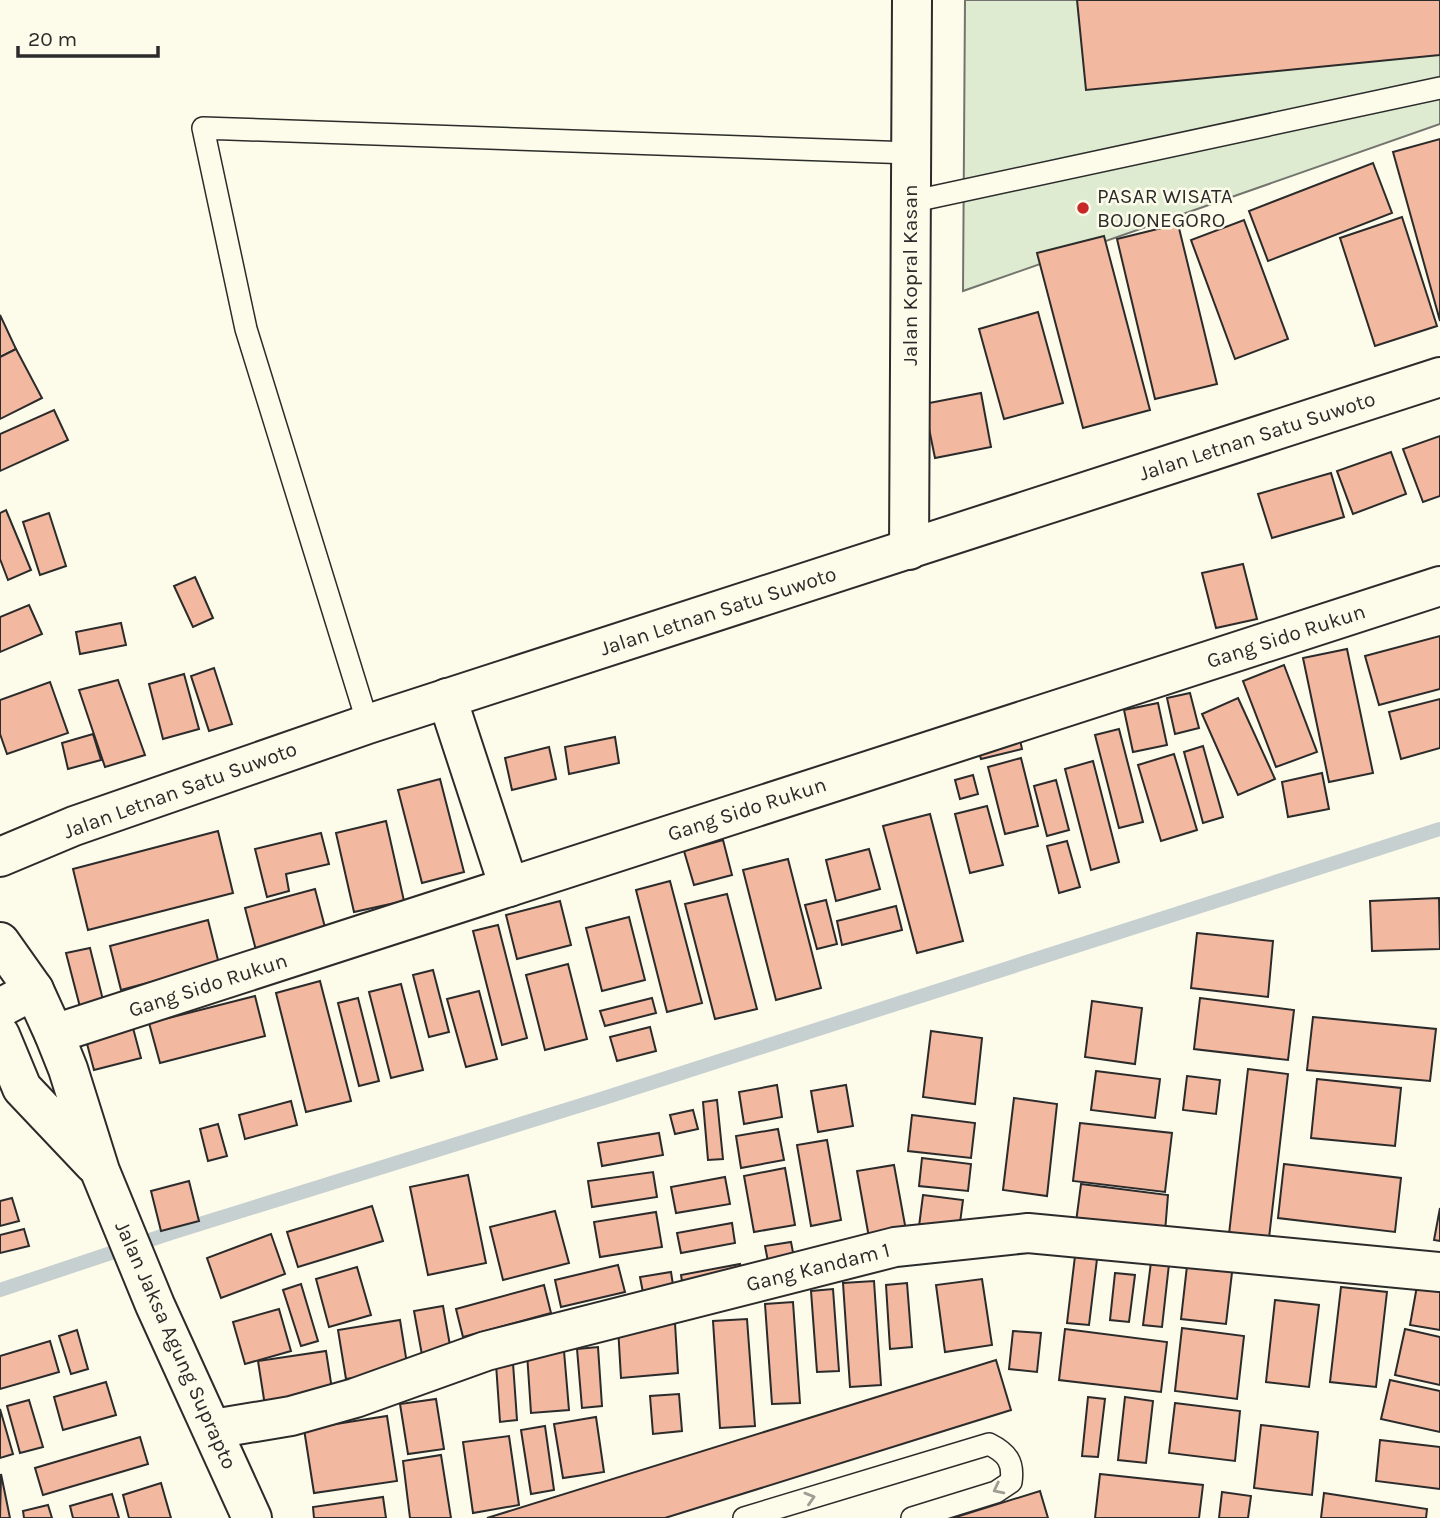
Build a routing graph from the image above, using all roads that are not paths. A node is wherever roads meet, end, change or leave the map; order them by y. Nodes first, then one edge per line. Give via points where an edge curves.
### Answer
1 (912, 0) edge
2 (1440, 88) edge
3 (911, 153) junction
4 (910, 202) junction
5 (1440, 377) edge
6 (909, 550) junction
7 (1440, 586) edge
8 (447, 698) junction
9 (368, 723) junction
10 (0, 857) edge
11 (509, 887) junction
12 (0, 942) edge
13 (34, 990) junction
14 (0, 1008) edge
15 (54, 1034) junction
16 (0, 1035) edge
17 (68, 1069) junction
18 (11, 1088) edge
19 (104, 1180) junction
20 (1440, 1272) edge
21 (213, 1429) junction
22 (252, 1518) edge
23 (747, 1518) edge
24 (912, 1518) edge

1 - 3 street, Jalan Kopral Kasan
2 - 4 lane
3 - 4 street, Jalan Kopral Kasan
3 - 9 lane via 203,128 246,329
4 - 6 street, Jalan Kopral Kasan
5 - 6 street, Jalan Letnan Satu Suwoto
6 - 8 street, Jalan Letnan Satu Suwoto
7 - 11 street, Gang Sido Rukun
8 - 9 street, Jalan Letnan Satu Suwoto
8 - 11 street
9 - 10 street, Jalan Letnan Satu Suwoto via 74,826
11 - 15 street, Gang Sido Rukun
12 - 13 street, Jalan Jaksa Agung Suprapto
13 - 14 street
13 - 15 street, Jalan Jaksa Agung Suprapto
15 - 17 street, Jalan Jaksa Agung Suprapto
16 - 18 street, Jalan Jaksa Agung Suprapto
17 - 18 street
17 - 19 street, Jalan Jaksa Agung Suprapto
18 - 19 street, Jalan Jaksa Agung Suprapto
19 - 21 street, Jalan Jaksa Agung Suprapto
20 - 21 street, Gang Kandam 1 via 1028,1233 895,1247 486,1351 291,1416
21 - 22 street, Jalan Jaksa Agung Suprapto
23 -> 24 lane via 989,1444 1004,1451 1013,1468 1011,1482 996,1492

